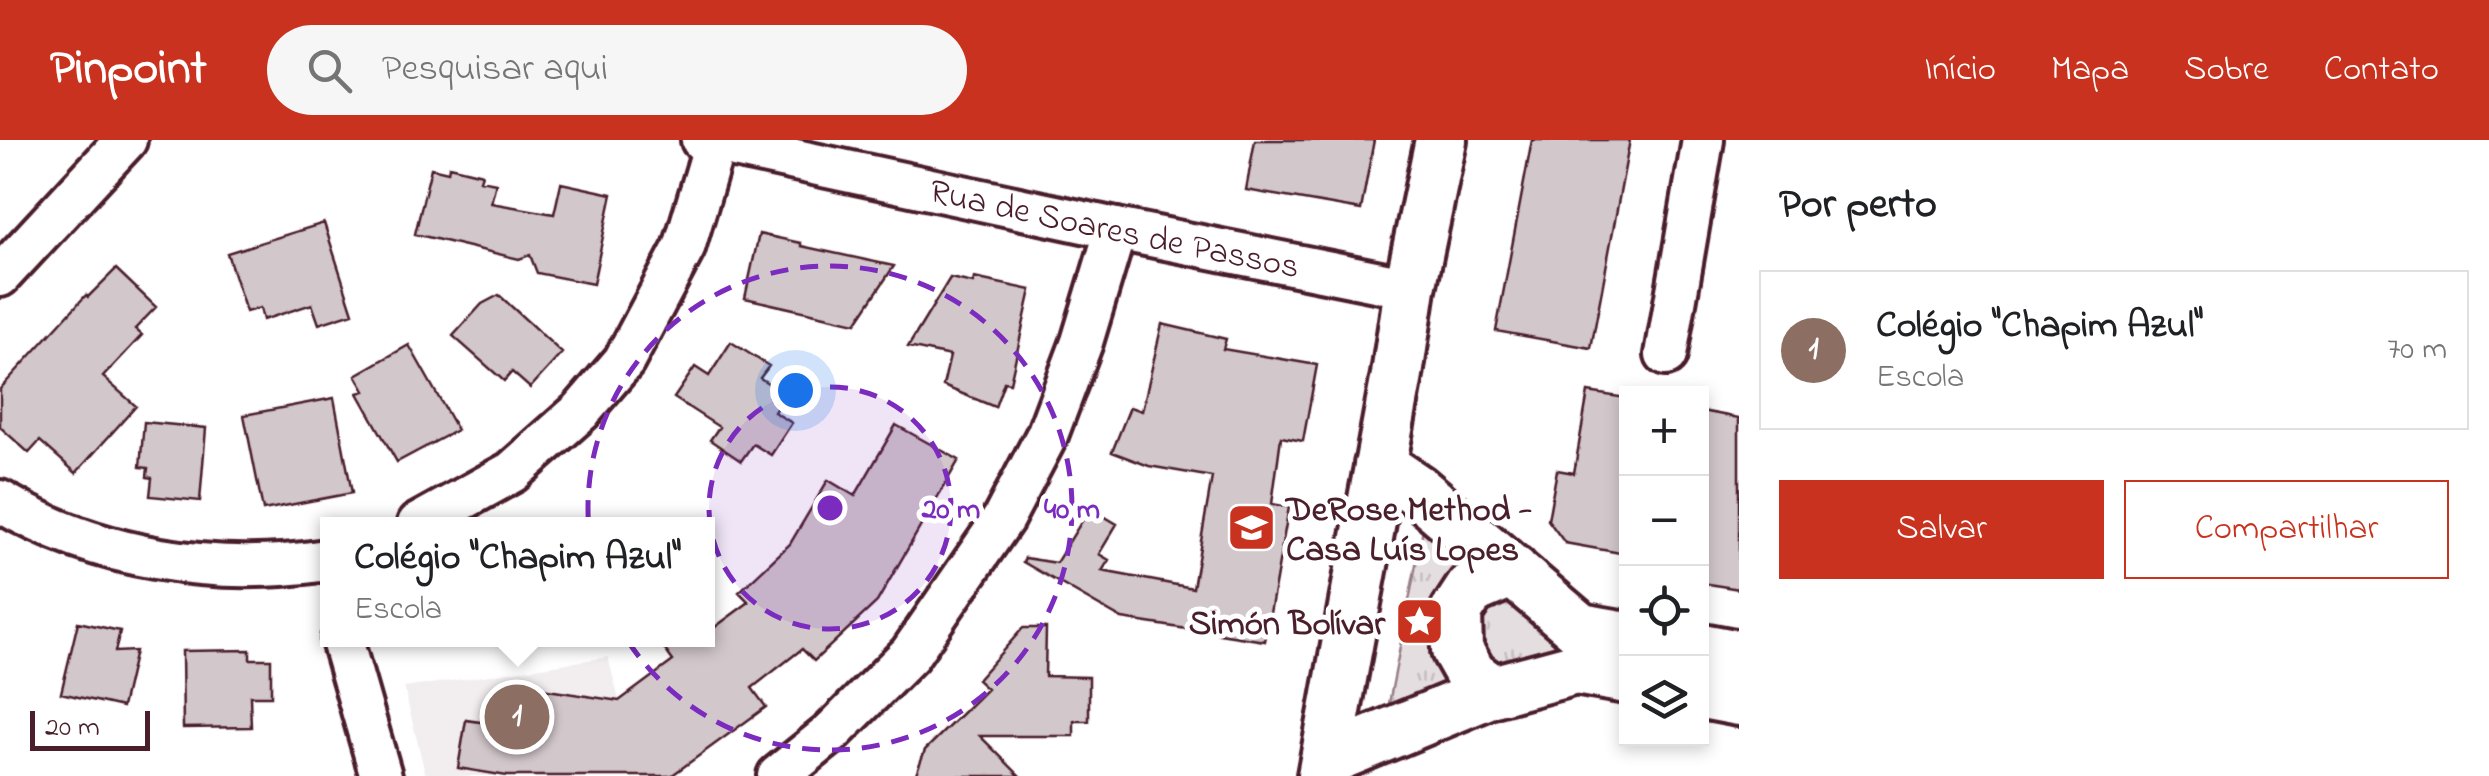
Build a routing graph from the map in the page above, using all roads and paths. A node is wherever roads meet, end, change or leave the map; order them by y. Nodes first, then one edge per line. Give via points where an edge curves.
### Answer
1 (126, 140) edge
2 (1441, 140) edge
3 (1703, 140) edge
4 (711, 141) edge
5 (1116, 229) junction
6 (0, 276) edge
7 (1410, 288) junction
8 (1666, 355) dead end
9 (1380, 465) junction
10 (0, 500) edge
11 (431, 517) edge
12 (320, 566) edge
13 (1513, 571) junction
14 (1619, 635) edge
15 (344, 647) edge
16 (1709, 650) edge
17 (1739, 656) edge
18 (1619, 677) edge
19 (1492, 690) junction
20 (1709, 694) edge
21 (1739, 700) edge
22 (1324, 768) edge
23 (381, 776) edge
24 (778, 776) edge

1 - 6 street
2 - 7 street
3 - 8 street
4 - 5 street, Rua de Soares de Passos
4 - 11 street via 684,248 624,361 582,412 512,472
5 - 7 street, Rua de Soares de Passos
5 - 24 street via 1047,435 1003,520 910,654
7 - 9 street
9 - 13 street
9 - 22 street
10 - 12 street via 29,518 123,552 210,566
13 - 14 street via 1580,629
13 - 19 street via 1472,589 1456,612 1457,650 1471,675
15 - 23 street
16 - 17 street
18 - 19 street via 1576,669
19 - 22 street
20 - 21 street

